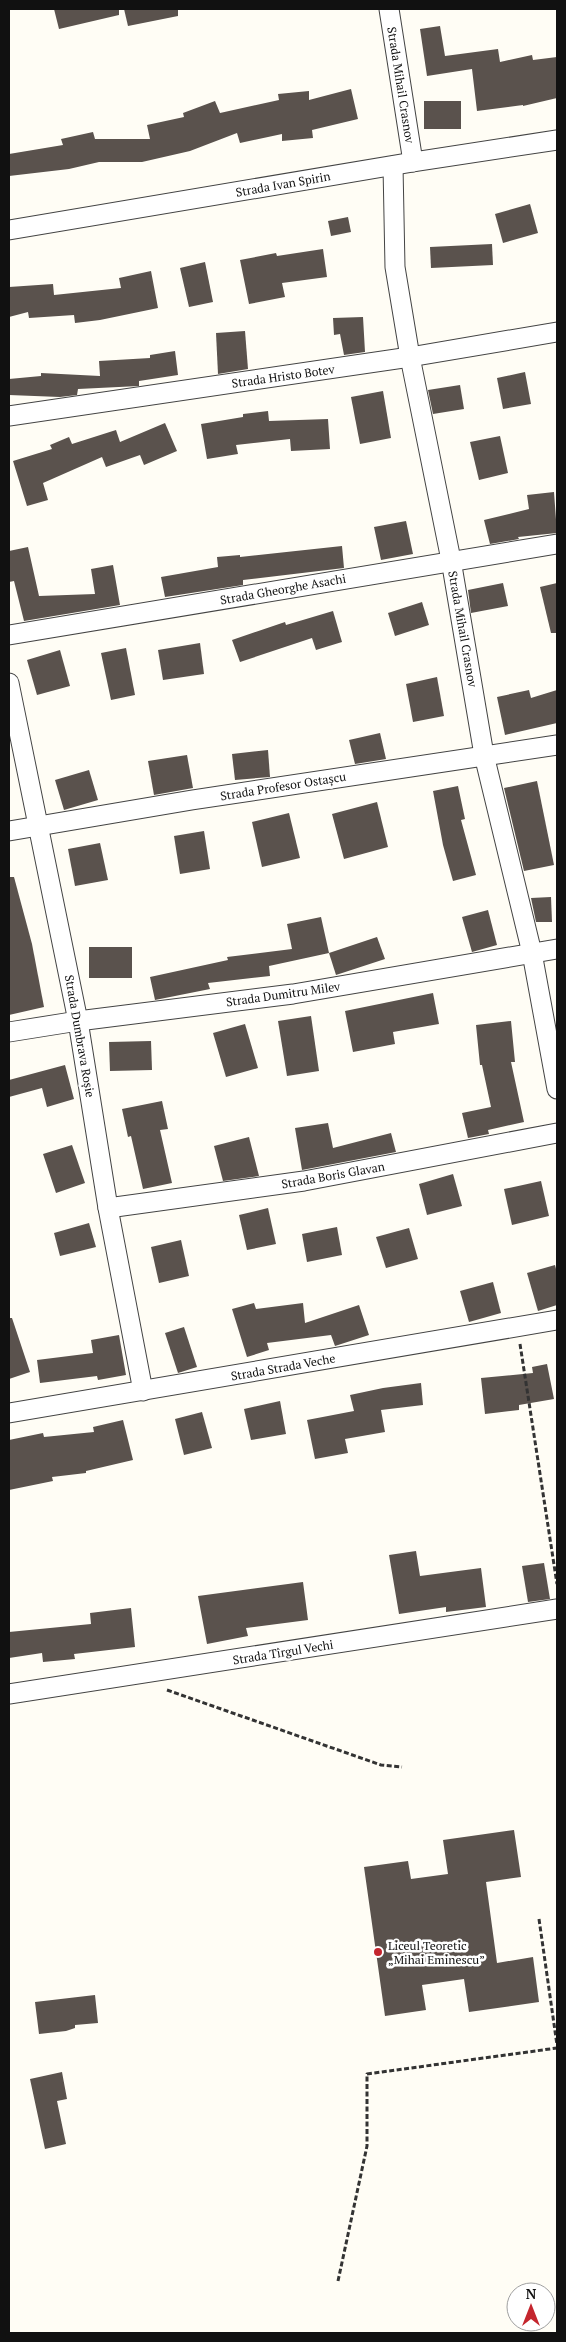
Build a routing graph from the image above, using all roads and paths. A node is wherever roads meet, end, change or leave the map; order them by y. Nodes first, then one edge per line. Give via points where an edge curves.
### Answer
1 (389, 9) edge
2 (557, 140) edge
3 (413, 162) junction
4 (392, 166) junction
5 (9, 230) edge
6 (557, 332) edge
7 (410, 357) junction
8 (9, 416) edge
9 (557, 544) edge
10 (452, 560) junction
11 (9, 635) edge
12 (9, 683) edge
13 (557, 745) edge
14 (484, 755) junction
15 (38, 824) junction
16 (9, 831) edge
17 (557, 949) edge
18 (532, 953) junction
19 (78, 1020) junction
20 (9, 1032) edge
21 (557, 1089) edge
22 (557, 1132) edge
23 (108, 1208) junction
24 (557, 1320) edge
25 (517, 1326) junction
26 (143, 1391) junction
27 (9, 1413) edge
28 (557, 1584) edge
29 (557, 1609) edge
30 (166, 1690) dead end
31 (9, 1694) edge
32 (402, 1767) dead end
33 (539, 1919) dead end
34 (557, 2047) edge
35 (338, 2281) dead end

1 - 3 street, Strada Mihail Crasnov
2 - 3 street, Strada Ivan Spirin
3 - 4 street, Strada Ivan Spirin
4 - 5 street, Strada Ivan Spirin
4 - 7 street, Strada Mihail Crasnov via 395,267
6 - 7 street, Strada Hristo Botev
7 - 8 street, Strada Hristo Botev
7 - 10 street, Strada Mihail Crasnov
9 - 10 street, Strada Gheorghe Asachi
10 - 11 street, Strada Gheorghe Asachi
10 - 14 street, Strada Mihail Crasnov
12 - 15 street, Strada Dumbrava Roșie
13 - 14 street, Strada Profesor Ostașcu
14 - 15 street, Strada Profesor Ostașcu
14 - 18 street, Strada Mihail Crasnov
15 - 16 street, Strada Profesor Ostașcu
15 - 19 street, Strada Dumbrava Roșie
17 - 18 street, Strada Dumitru Milev
18 - 19 street, Strada Dumitru Milev via 293,994
18 - 21 street, Strada Mihail Crasnov
19 - 20 street, Strada Dumitru Milev
19 - 23 street, Strada Dumbrava Roșie
22 - 23 street, Strada Boris Glavan via 304,1181
23 - 26 street, Strada Dumbrava Roșie
24 - 25 street, Strada Strada Veche
25 - 26 street, Strada Strada Veche
25 - 28 path
26 - 27 street, Strada Strada Veche
29 - 31 street, Strada Tîrgul Vechi
30 - 32 path via 381,1765
33 - 34 path
34 - 35 path via 367,2074 367,2146

